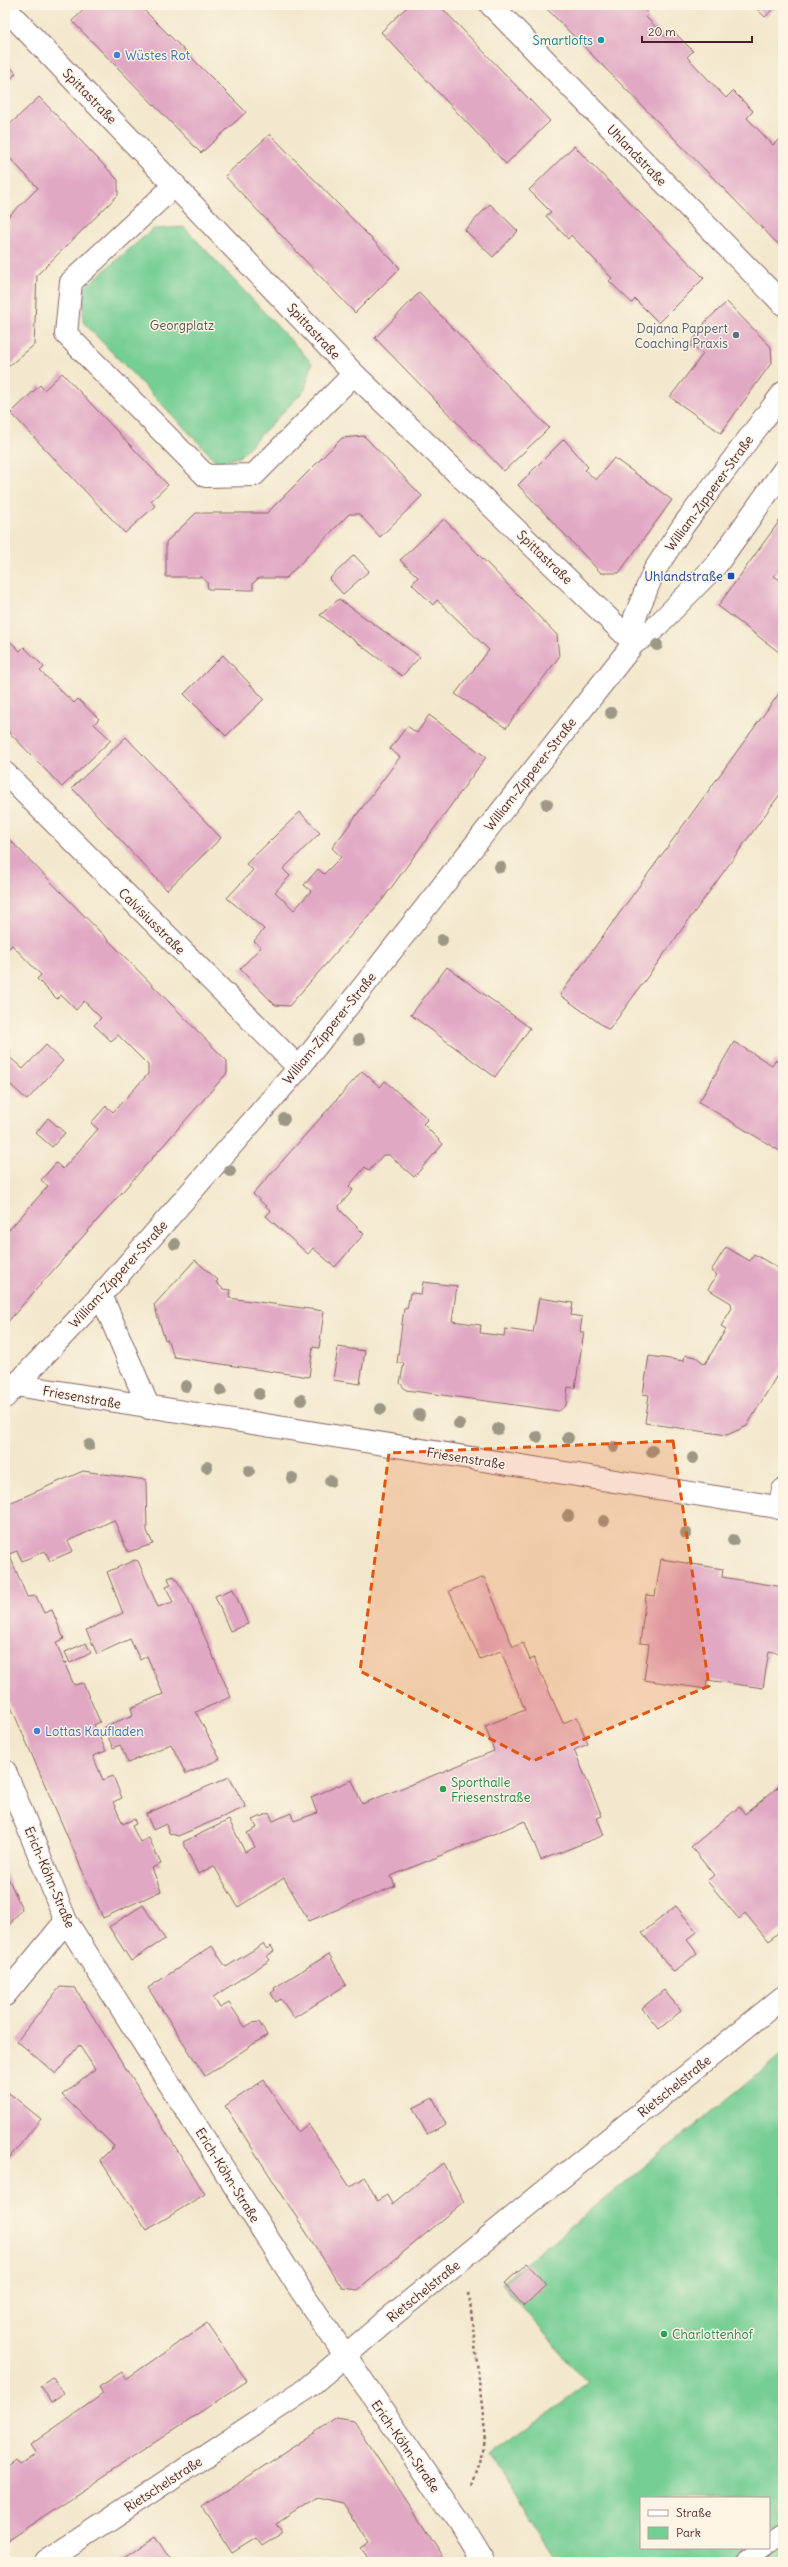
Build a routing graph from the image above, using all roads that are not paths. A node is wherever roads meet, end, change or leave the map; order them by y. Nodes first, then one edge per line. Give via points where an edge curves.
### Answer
1 (491, 5) edge
2 (5, 8) edge
3 (175, 185) junction
4 (783, 304) edge
5 (354, 374) junction
6 (783, 393) edge
7 (783, 472) edge
8 (634, 643) junction
9 (5, 774) edge
10 (299, 1068) junction
11 (101, 1295) junction
12 (10, 1391) edge
13 (149, 1408) junction
14 (782, 1502) edge
15 (5, 1771) edge
16 (66, 1921) junction
17 (5, 1995) edge
18 (783, 1997) edge
19 (344, 2357) junction
20 (783, 2534) edge
21 (770, 2542) edge
22 (761, 2549) edge
23 (45, 2562) edge
24 (483, 2562) edge
25 (743, 2562) edge

1 - 4 street, Uhlandstraße
2 - 3 street, Spittastraße
3 - 5 street, Spittastraße
3 - 5 street via 71,282 66,334 206,476 254,475
5 - 8 street, Spittastraße
6 - 8 street, William-Zipperer-Straße via 683,526 654,571 635,617
7 - 8 street, William-Zipperer-Straße via 717,564 651,632
8 - 10 street, William-Zipperer-Straße
9 - 10 street, Calvisiusstraße
10 - 11 street, William-Zipperer-Straße
11 - 12 street, William-Zipperer-Straße
11 - 13 street
12 - 13 street, Friesenstraße
13 - 14 street, Friesenstraße
15 - 16 street, Erich-Köhn-Straße
16 - 17 street
16 - 19 street, Erich-Köhn-Straße
18 - 19 street, Rietschelstraße
19 - 23 street, Rietschelstraße via 306,2389
19 - 24 street, Erich-Köhn-Straße via 458,2521
20 - 21 lane
22 - 25 lane

